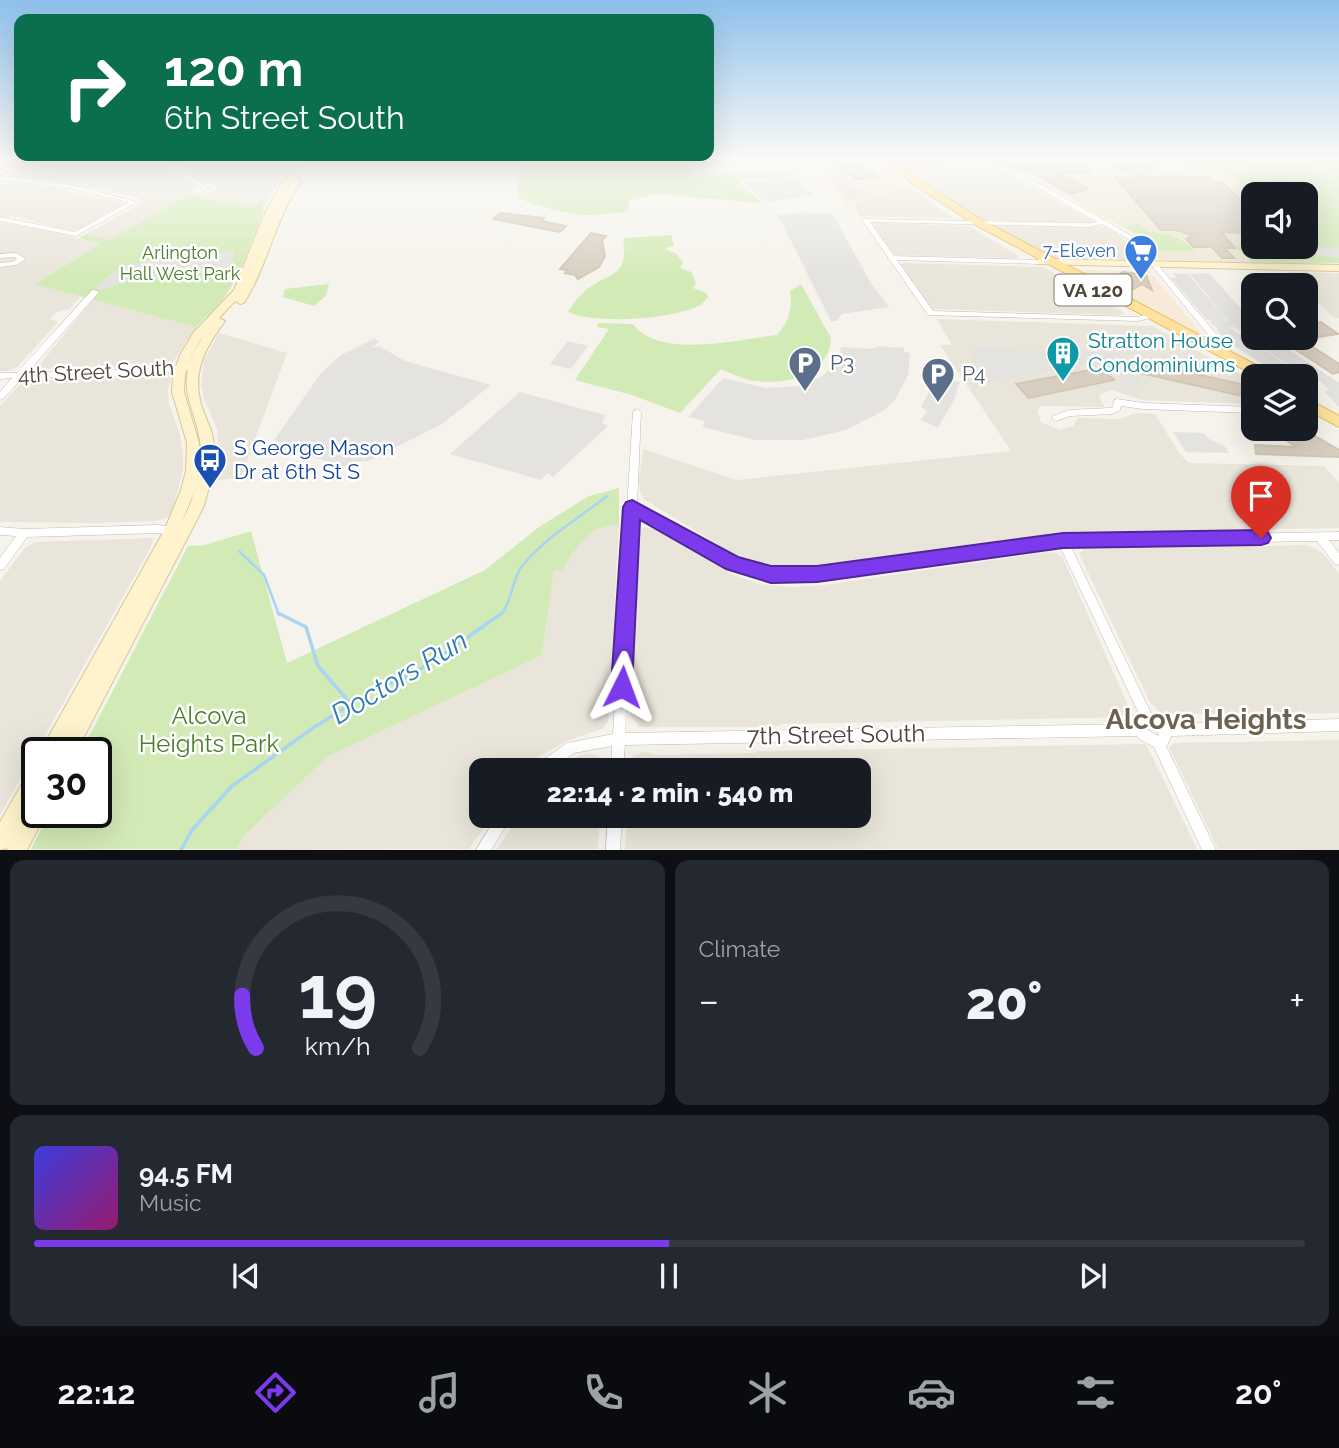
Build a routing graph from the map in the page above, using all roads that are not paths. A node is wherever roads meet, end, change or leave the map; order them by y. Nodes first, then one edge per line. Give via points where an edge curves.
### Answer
1 (120, 199) edge
2 (277, 199) edge
3 (288, 199) edge
4 (938, 199) edge
5 (1063, 199) edge
6 (0, 219) edge
7 (973, 222) junction
8 (1105, 222) junction
9 (0, 256) edge
10 (890, 258) junction
11 (1045, 262) junction
12 (0, 265) edge
13 (1155, 266) junction
14 (1339, 268) edge
15 (95, 292) dead end
16 (931, 313) joint
17 (1148, 317) junction
18 (1221, 352) junction
19 (1244, 364) edge
20 (187, 368) junction
21 (1241, 368) edge
22 (19, 375) junction
23 (0, 376) edge
24 (0, 397) edge
25 (1318, 404) edge
26 (1241, 410) edge
27 (1318, 410) edge
28 (637, 412) dead end
29 (1339, 415) edge
30 (1056, 418) dead end
31 (1339, 422) edge
32 (632, 507) junction
33 (0, 531) edge
34 (177, 532) junction
35 (24, 533) junction
36 (1339, 536) edge
37 (1320, 537) junction
38 (1063, 541) junction
39 (1339, 561) edge
40 (0, 566) edge
41 (1144, 724) junction
42 (1339, 725) edge
43 (58, 737) edge
44 (74, 737) edge
45 (1161, 737) junction
46 (619, 739) junction
47 (557, 758) edge
48 (618, 758) edge
49 (21, 803) edge
50 (27, 828) edge
51 (497, 828) edge
52 (614, 828) edge
53 (0, 841) edge
54 (16, 849) edge
55 (483, 849) edge
56 (613, 849) edge
57 (1209, 849) edge

1 - 6 street via 134,202 76,234
2 - 20 main road via 239,291 198,334
3 - 20 main road via 250,287
4 - 7 main road, VA 120
5 - 8 street
7 - 8 street
7 - 10 street via 865,220
7 - 11 main road, VA 120
8 - 13 street via 1135,240
9 - 12 street via 22,258
10 - 11 street
10 - 16 street
11 - 13 main road
11 - 17 main road, VA 120
13 - 14 main road
13 - 18 street via 1219,343
15 - 22 street
16 - 17 street
17 - 18 main road, VA 120
17 - 21 main road, VA 120
18 - 19 main road, VA 120
20 - 22 street, 4th Street South
20 - 34 main road via 208,453 202,492
22 - 23 street, 4th Street South
22 - 24 street
25 - 29 main road
26 - 30 street via 1117,401 1112,411
27 - 31 main road
28 - 32 street
32 - 38 street via 732,563 771,574 817,574
32 - 46 street
33 - 35 street
34 - 35 street
34 - 43 main road
34 - 44 main road
35 - 40 street
36 - 37 street
37 - 38 street
37 - 39 street
38 - 41 street
41 - 45 street via 1146,737
41 - 45 street via 1159,723
41 - 46 street, 7th Street South
42 - 45 street
45 - 57 street
46 - 47 street, 7th Street South via 571,747
46 - 48 street
49 - 53 main road
50 - 54 main road
51 - 55 street
52 - 56 street

